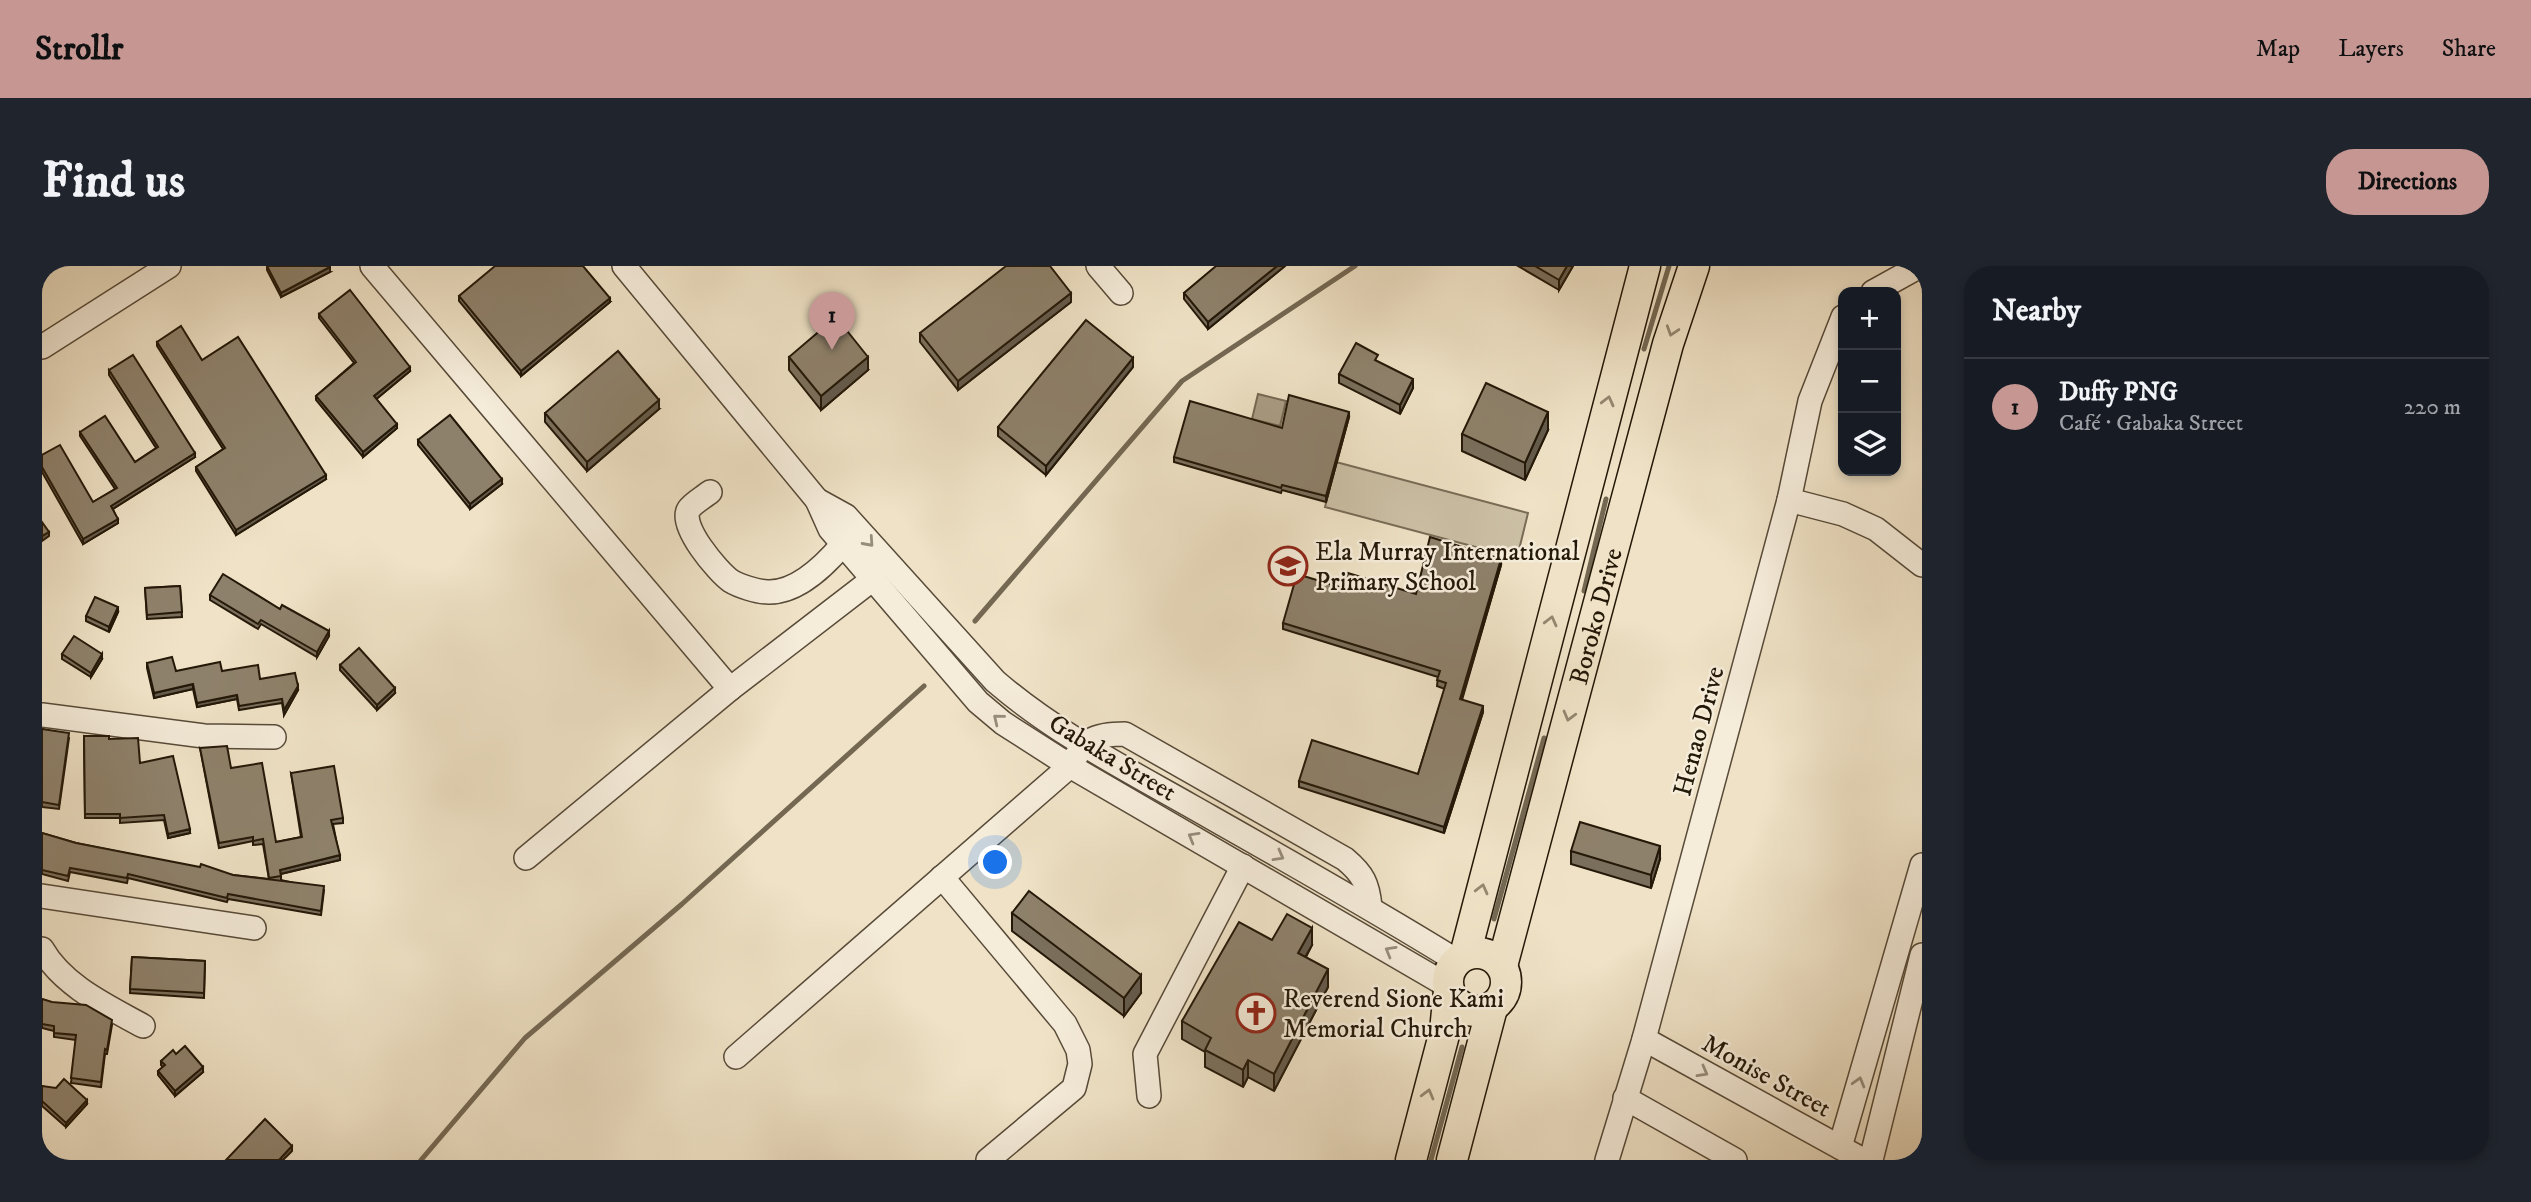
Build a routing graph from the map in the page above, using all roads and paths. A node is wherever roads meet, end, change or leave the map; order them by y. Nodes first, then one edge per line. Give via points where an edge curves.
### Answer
1 (170, 266) edge
2 (372, 266) edge
3 (624, 266) edge
4 (1098, 266) edge
5 (1645, 266) edge
6 (1694, 266) edge
7 (1920, 266) edge
8 (1882, 287) edge
9 (1122, 293) dead end
10 (1838, 330) edge
11 (42, 347) edge
12 (710, 492) dead end
13 (817, 500) junction
14 (1789, 500) junction
15 (843, 544) junction
16 (1922, 565) edge
17 (873, 579) junction
18 (730, 689) junction
19 (42, 715) edge
20 (274, 737) dead end
21 (1082, 744) junction
22 (1070, 766) junction
23 (526, 858) dead end
24 (1922, 865) edge
25 (1243, 866) junction
26 (942, 877) junction
27 (42, 896) edge
28 (1370, 907) junction
29 (254, 928) dead end
30 (42, 949) edge
31 (1922, 955) edge
32 (1502, 967) junction
33 (1455, 973) junction
34 (1492, 1008) junction
35 (143, 1026) dead end
36 (1644, 1039) junction
37 (736, 1057) dead end
38 (1149, 1096) dead end
39 (1625, 1098) junction
40 (1856, 1157) edge
41 (988, 1160) edge
42 (1411, 1160) edge
43 (1452, 1160) edge
44 (1607, 1160) edge
45 (1735, 1160) edge

1 - 11 street
2 - 18 street
3 - 13 street, Gabaka Street
4 - 9 street
33 -> 5 main road, Boroko Drive
6 -> 32 main road, Boroko Drive via 1668,344
7 - 8 street
10 - 14 street, Henao Drive via 1810,401
12 - 15 street via 689,509 687,517 699,548 731,581 769,592 786,587 820,572
13 - 15 street, Gabaka Street via 830,529
13 -> 21 street, Gabaka Street via 846,516 995,681
14 - 16 street via 1865,524
14 - 36 street, Henao Drive
15 - 17 street, Gabaka Street
17 - 18 street
22 -> 17 street, Gabaka Street via 978,702
18 - 23 street
19 - 20 street via 204,736
21 - 22 street
21 -> 28 street, Gabaka Street
21 - 28 street via 1104,734 1125,734 1295,829 1360,872 1368,884
25 -> 22 street, Gabaka Street
22 - 26 street
40 -> 24 street
33 -> 25 street, Gabaka Street
25 - 38 street via 1145,1055
26 - 37 street
26 - 41 street via 1065,1024 1078,1050 1074,1088
27 - 29 street
28 - 33 street, Gabaka Street
30 - 35 street via 53,967 101,1003
31 - 40 street
32 - 33 main road via 1485,954
32 - 34 main road via 1507,985
33 - 34 main road via 1457,1004 1471,1011
42 -> 33 main road, Boroko Drive via 1445,1031
34 - 43 main road
36 - 39 street, Henao Drive
36 -> 40 street, Monise Street
39 - 44 street, Henao Drive
39 - 45 street

